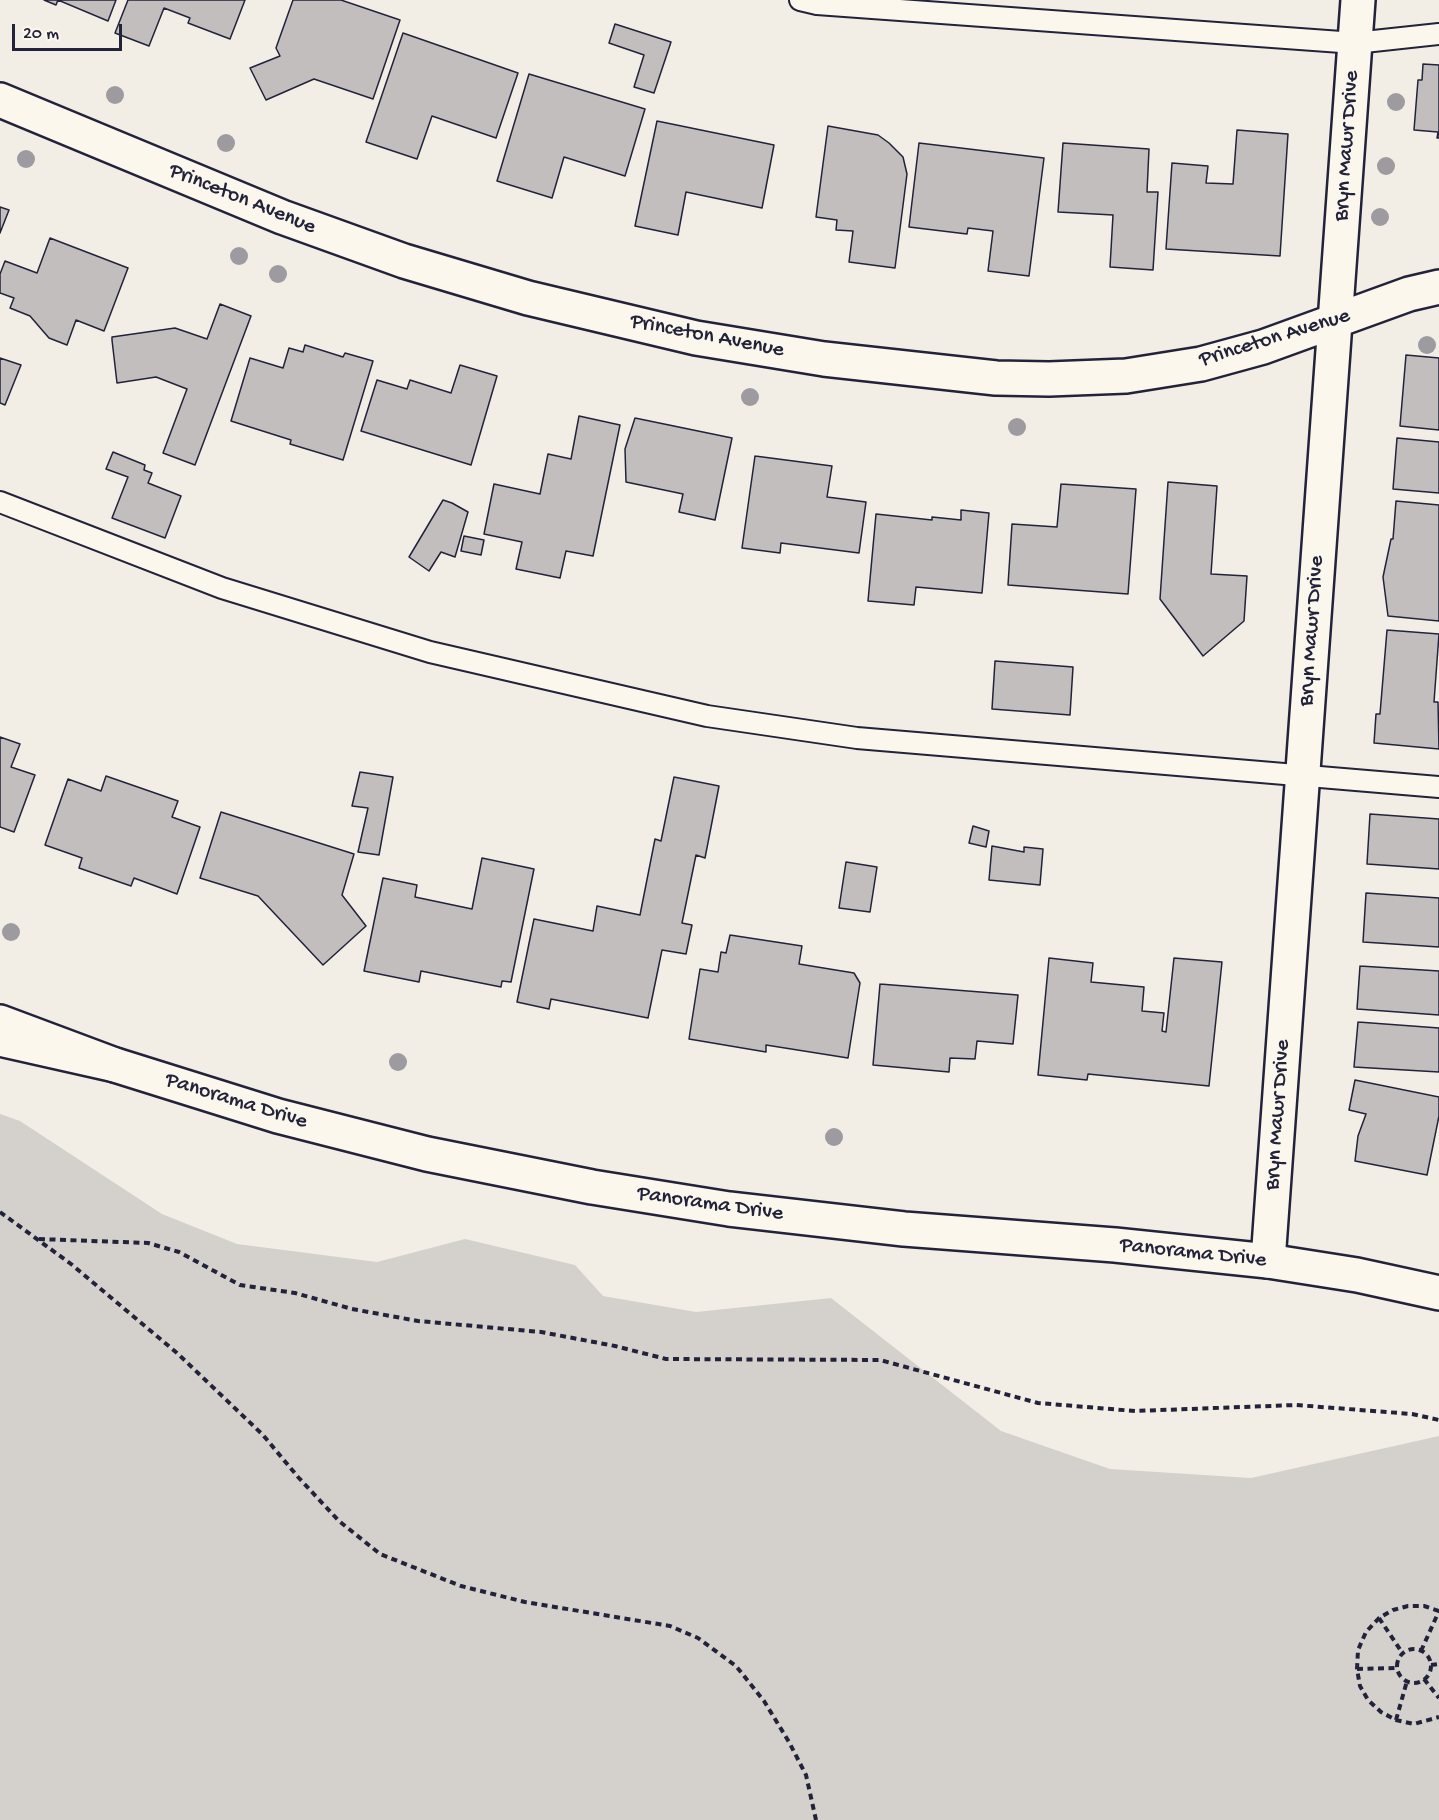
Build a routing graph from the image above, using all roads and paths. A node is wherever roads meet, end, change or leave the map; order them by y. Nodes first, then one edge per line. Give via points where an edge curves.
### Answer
1 (800, 0) edge
2 (1358, 0) edge
3 (1439, 34) edge
4 (1355, 43) junction
5 (0, 100) edge
6 (1439, 287) edge
7 (1335, 321) junction
8 (0, 502) edge
9 (1302, 774) junction
10 (1439, 787) edge
11 (0, 1022) edge
12 (0, 1039) edge
13 (115, 1065) junction
14 (0, 1212) edge
15 (39, 1239) junction
16 (1268, 1261) junction
17 (1439, 1293) edge
18 (1439, 1420) edge
19 (1439, 1611) edge
20 (1380, 1618) junction
21 (1421, 1651) junction
22 (1403, 1654) junction
23 (1439, 1664) edge
24 (1431, 1665) junction
25 (1398, 1668) junction
26 (1357, 1669) junction
27 (1424, 1679) junction
28 (1407, 1681) junction
29 (1439, 1698) edge
30 (1439, 1718) edge
31 (1396, 1720) junction
32 (816, 1820) edge

1 - 4 lane
2 - 4 main road, Bryn Mawr Drive
3 - 4 lane
4 - 7 main road, Bryn Mawr Drive
5 - 7 main road, Princeton Avenue via 282,217 404,261 528,298 685,335 824,359 996,378 1126,376 1201,364
6 - 7 main road, Princeton Avenue
7 - 9 main road, Bryn Mawr Drive
8 - 9 lane via 222,588 430,652 707,716 857,738
9 - 10 lane
9 - 16 main road, Bryn Mawr Drive
11 - 13 main road, Panorama Drive
12 - 13 main road
13 - 16 main road, Panorama Drive via 289,1119 427,1154 592,1187 729,1209 904,1229
14 - 15 path
15 - 18 path via 148,1243 179,1252 240,1285 295,1293 418,1321 541,1332 666,1359 880,1360 1038,1402 1135,1411 1296,1406 1412,1414
15 - 32 path via 177,1353 263,1435 339,1521 380,1554 461,1586 525,1602 670,1626 698,1638 736,1666 789,1742 806,1775
16 - 17 main road, Panorama Drive
19 - 20 path via 1408,1606
19 - 21 path
20 - 22 path
20 - 26 path via 1366,1632 1358,1650
21 - 22 path via 1412,1649
21 - 24 path
22 - 25 path
23 - 24 path
24 - 27 path
25 - 26 path
25 - 28 path
26 - 31 path via 1368,1700
27 - 28 path
27 - 29 path
28 - 31 path
30 - 31 path via 1414,1724

